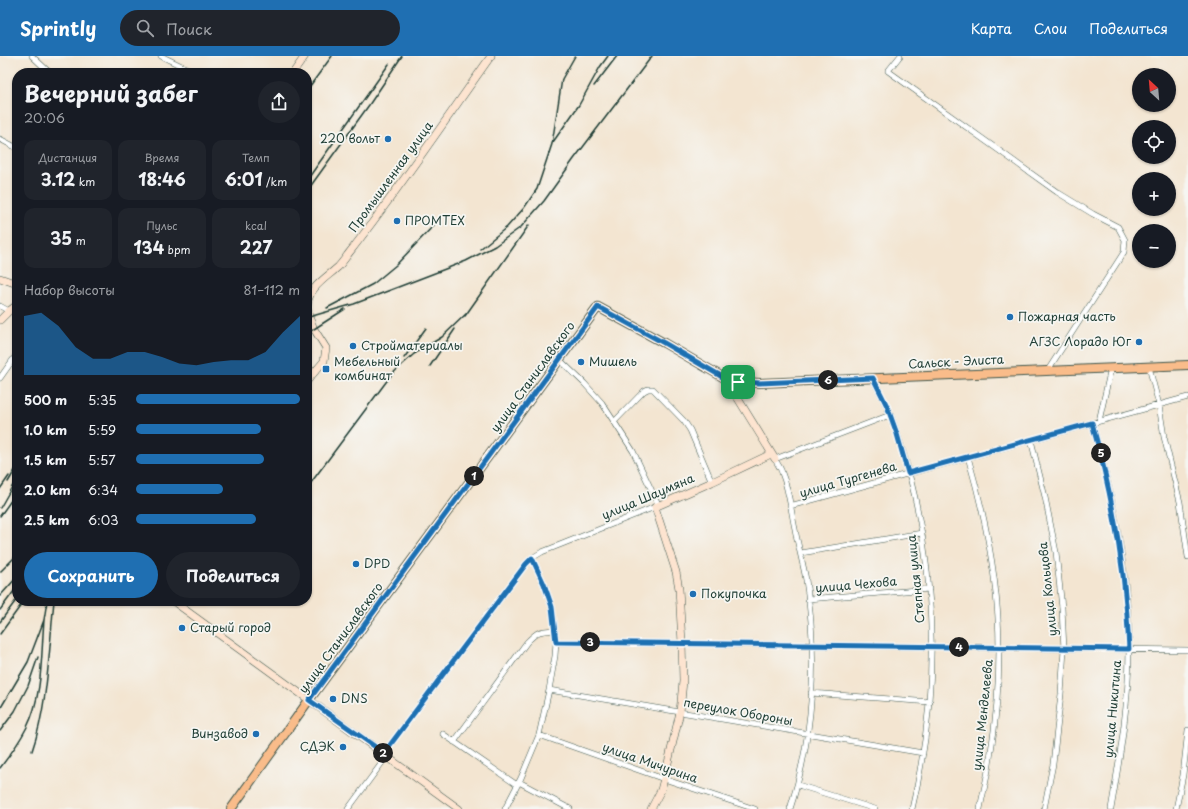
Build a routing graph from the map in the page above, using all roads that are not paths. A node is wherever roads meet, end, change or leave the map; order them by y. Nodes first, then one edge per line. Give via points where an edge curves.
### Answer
1 (32, 56) edge
2 (161, 56) edge
3 (305, 56) edge
4 (491, 56) edge
5 (900, 56) edge
6 (45, 68) edge
7 (186, 68) edge
8 (297, 68) edge
9 (0, 139) edge
10 (12, 145) edge
11 (0, 278) edge
12 (12, 282) edge
13 (312, 291) edge
14 (0, 306) edge
15 (12, 309) edge
16 (9, 311) junction
17 (0, 320) edge
18 (312, 324) edge
19 (560, 360) junction
20 (12, 361) edge
21 (1188, 365) edge
22 (1150, 367) junction
23 (1111, 368) junction
24 (1048, 370) junction
25 (312, 375) edge
26 (0, 378) edge
27 (873, 378) junction
28 (726, 379) junction
29 (1188, 397) edge
30 (1159, 405) junction
31 (890, 415) junction
32 (1099, 421) junction
33 (614, 422) junction
34 (1092, 423) junction
35 (1031, 440) junction
36 (773, 457) junction
37 (968, 457) junction
38 (908, 473) junction
39 (712, 482) junction
40 (657, 506) junction
41 (790, 506) junction
42 (1186, 528) edge
43 (922, 533) junction
44 (801, 554) junction
45 (1188, 556) edge
46 (532, 558) junction
47 (929, 589) junction
48 (808, 599) junction
49 (181, 606) edge
50 (555, 630) junction
51 (556, 642) junction
52 (682, 643) junction
53 (812, 645) junction
54 (932, 646) junction
55 (999, 647) junction
56 (1064, 648) junction
57 (1129, 649) junction
58 (1188, 650) edge
59 (549, 690) junction
60 (811, 693) junction
61 (309, 700) junction
62 (930, 702) junction
63 (680, 712) junction
64 (1188, 730) edge
65 (444, 734) dead end
66 (807, 734) junction
67 (539, 735) junction
68 (454, 742) junction
69 (923, 753) junction
70 (385, 755) junction
71 (1185, 775) edge
72 (664, 779) junction
73 (518, 784) junction
74 (798, 785) junction
75 (456, 808) edge
76 (231, 809) edge
77 (348, 809) edge
78 (505, 809) edge
79 (570, 809) edge
80 (651, 809) edge
81 (755, 809) edge
82 (790, 809) edge
83 (875, 809) edge
84 (912, 809) edge
85 (980, 809) edge
86 (1044, 809) edge
87 (1111, 809) edge
88 (1176, 809) edge

1 - 6 street
2 - 7 street
3 - 8 main road
4 - 13 main road, Промышленная улица via 367,230 339,266
5 - 24 street via 888,72 1057,192 1118,227 1125,240 1124,252
9 - 10 street
11 - 12 main road
14 - 16 street
15 - 16 main road
16 - 17 main road
18 - 25 main road via 326,348 324,361
19 - 28 main road, улица Станиславского via 598,307
19 - 33 street via 602,403
19 - 61 main road, улица Станиславского
20 - 26 street
21 - 22 main road, Сальск - Элиста
22 - 23 main road, Сальск - Элиста
22 - 30 street
23 - 24 main road, Сальск - Элиста
23 - 32 street
24 - 27 main road, Сальск - Элиста
27 - 28 main road, Сальск - Элиста via 760,383
27 - 31 street, Степная улица
28 - 36 main road
29 - 30 street, улица Тургенева
30 - 32 street, улица Тургенева
30 - 42 street
31 - 36 street, улица Шаумяна
31 - 38 street, Степная улица
32 - 34 street, улица Тургенева
33 - 39 street via 644,391 653,389 690,430
33 - 40 street via 633,451
34 - 35 street, улица Тургенева
34 - 57 street, улица Никитина via 1109,484 1120,545
35 - 37 street, улица Тургенева
35 - 56 street, улица Кольцова via 1046,497 1054,545
36 - 39 main road, улица Шаумяна
36 - 41 street via 782,472
37 - 38 street, улица Тургенева
37 - 55 street, улица Менделеева via 992,559
38 - 41 street, улица Тургенева
38 - 43 street, Степная улица
39 - 40 main road, улица Шаумяна
40 - 46 street, улица Шаумяна
40 - 52 main road via 676,572
41 - 44 street
42 - 45 street
43 - 44 street
43 - 47 street, Степная улица
44 - 48 street
46 - 50 street via 552,607
46 - 70 street
47 - 48 street, улица Чехова
47 - 54 street, Степная улица
48 - 53 street
49 - 61 main road
50 - 51 street
50 - 68 street via 536,632
51 - 52 street
51 - 59 street
52 - 53 street
52 - 63 main road via 683,681
53 - 54 street
53 - 60 street
54 - 55 street
54 - 62 street, Степная улица
55 - 56 street
55 - 85 street, улица Менделеева via 998,692 990,758
56 - 57 street
56 - 86 street, улица Кольцова via 1053,764
57 - 58 street
57 - 87 street, улица Никитина via 1127,695
59 - 63 street, переулок Обороны
59 - 67 street
60 - 62 street
60 - 66 street
61 - 70 main road
61 - 76 main road, улица Станиславского
62 - 69 street, Степная улица
63 - 66 street, переулок Обороны
63 - 72 main road
64 - 71 street
65 - 68 street
66 - 69 street, переулок Обороны
66 - 74 street
67 - 72 street, улица Мичурина
67 - 73 street
68 - 73 street
69 - 84 street, Степная улица
70 - 75 main road
70 - 77 street
71 - 88 street
72 - 80 main road via 662,790
72 - 81 street, улица Мичурина
73 - 78 street
73 - 79 street
74 - 82 street
74 - 83 street

